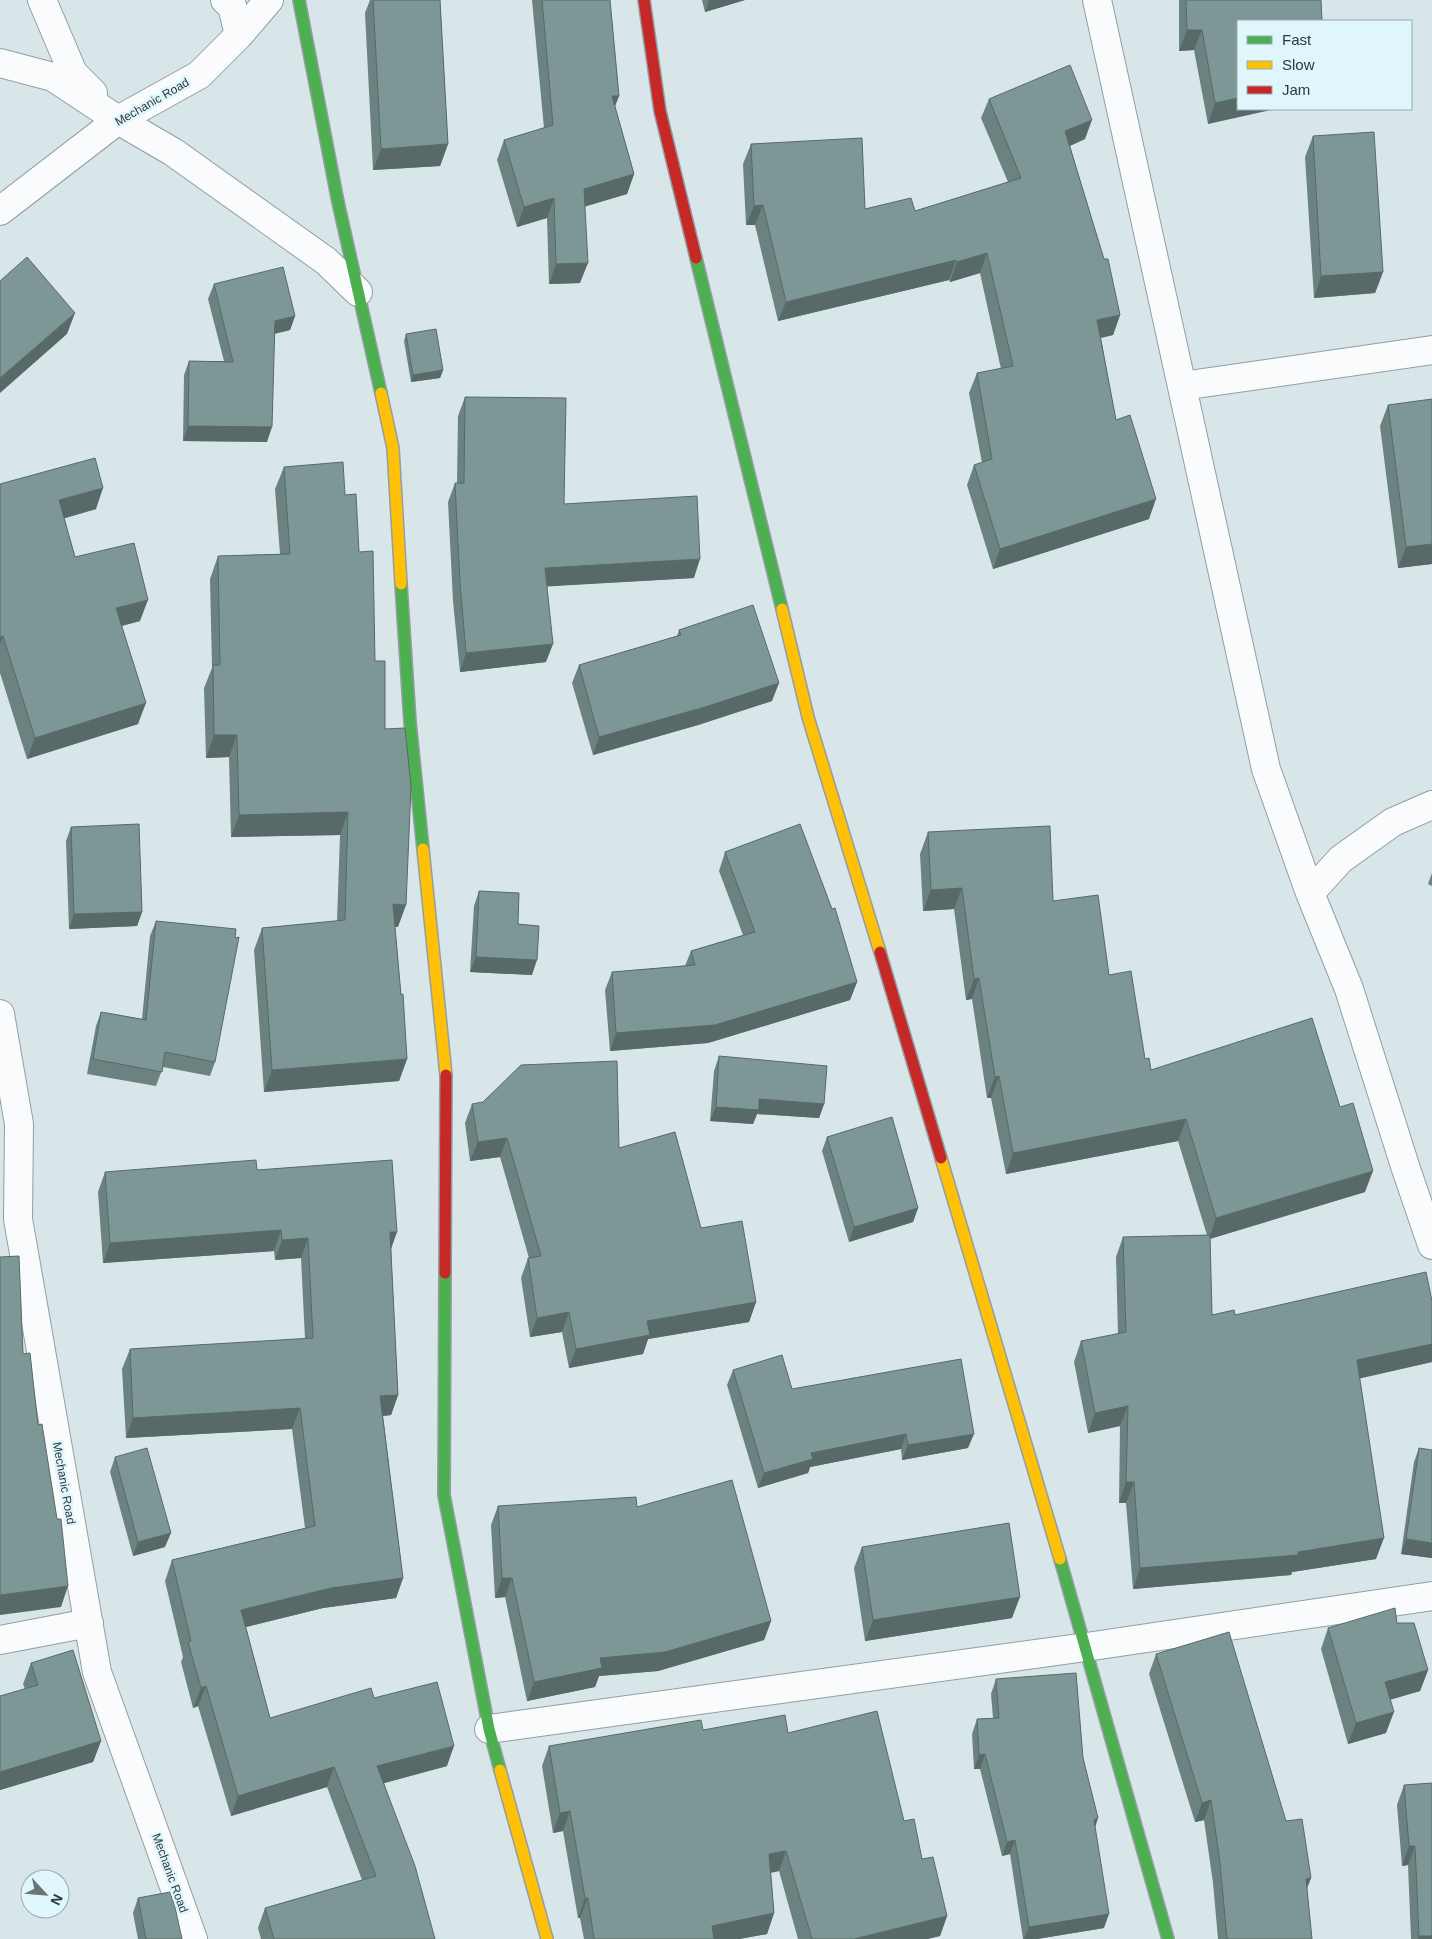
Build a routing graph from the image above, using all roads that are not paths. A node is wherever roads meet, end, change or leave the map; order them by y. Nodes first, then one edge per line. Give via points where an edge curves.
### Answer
1 (42, 0) edge
2 (225, 0) edge
3 (269, 0) edge
4 (299, 0) edge
5 (644, 0) edge
6 (1097, 0) edge
7 (239, 35) junction
8 (0, 63) edge
9 (118, 120) junction
10 (0, 211) edge
11 (358, 292) junction
12 (1432, 350) edge
13 (1182, 386) junction
14 (1432, 805) edge
15 (1310, 893) junction
16 (0, 1014) edge
17 (9, 1220) edge
18 (1432, 1245) edge
19 (1432, 1596) edge
20 (89, 1623) junction
21 (0, 1640) edge
22 (1086, 1647) junction
23 (489, 1728) junction
24 (193, 1939) edge
25 (547, 1939) edge
26 (1168, 1939) edge

1 - 9 street via 73,73
2 - 7 street via 232,6
3 - 7 street, Mechanic Road
4 - 11 street
5 - 22 street via 660,111 808,717
6 - 13 street
7 - 9 street, Mechanic Road via 199,75
8 - 9 street via 54,77
9 - 10 street, Mechanic Road
9 - 11 street via 173,152 326,261
11 - 23 street via 393,448 410,722 446,1073 444,1495
12 - 13 street
13 - 15 street via 1266,769
14 - 15 street via 1393,822 1363,843 1341,859
15 - 18 street via 1348,989
16 - 17 street, Mechanic Road via 20,1124
17 - 20 street, Mechanic Road
19 - 22 street
20 - 21 street
20 - 24 street, Mechanic Road via 98,1672
22 - 23 street
22 - 26 street
23 - 25 street

